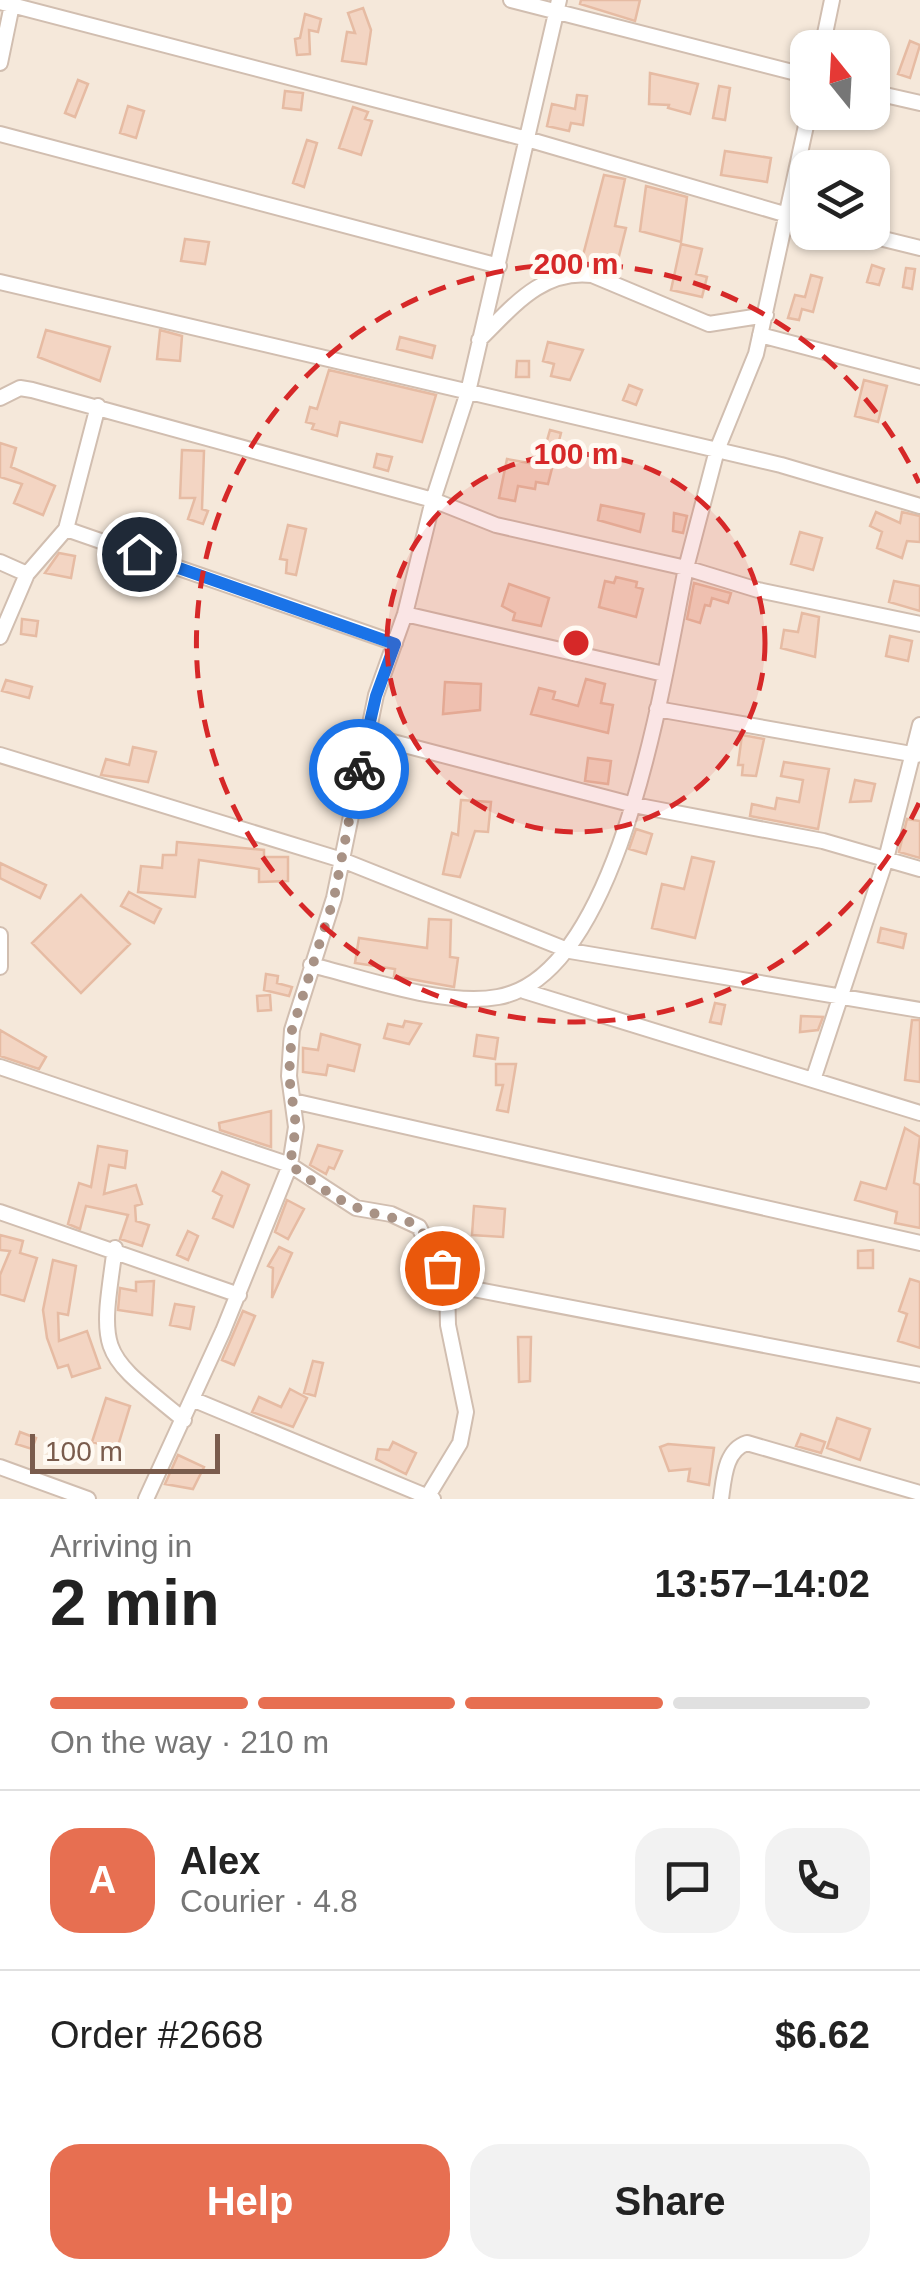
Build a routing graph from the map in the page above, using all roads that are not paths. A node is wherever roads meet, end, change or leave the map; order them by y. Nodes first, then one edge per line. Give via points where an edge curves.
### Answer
1 (510, 0) edge
2 (832, 0) edge
3 (8, 2) edge
4 (557, 6) edge
5 (826, 30) edge
6 (0, 63) edge
7 (790, 71) edge
8 (890, 96) edge
9 (920, 103) edge
10 (805, 130) edge
11 (0, 134) edge
12 (526, 139) junction
13 (788, 216) junction
14 (890, 241) edge
15 (920, 248) edge
16 (499, 266) junction
17 (0, 282) edge
18 (766, 315) junction
19 (760, 335) junction
20 (478, 340) junction
21 (920, 377) edge
22 (468, 392) junction
23 (0, 397) edge
24 (98, 406) junction
25 (717, 450) junction
26 (434, 500) junction
27 (920, 506) edge
28 (66, 529) junction
29 (0, 562) edge
30 (686, 568) junction
31 (28, 574) junction
32 (406, 614) junction
33 (920, 624) edge
34 (0, 637) edge
35 (395, 644) junction
36 (664, 674) junction
37 (657, 709) junction
38 (920, 725) edge
39 (366, 735) junction
40 (0, 755) edge
41 (916, 755) edge
42 (634, 806) junction
43 (886, 859) junction
44 (342, 860) junction
45 (920, 869) edge
46 (0, 935) edge
47 (570, 952) junction
48 (311, 965) junction
49 (0, 967) edge
50 (524, 991) junction
51 (841, 996) junction
52 (920, 1010) edge
53 (0, 1067) edge
54 (813, 1080) junction
55 (293, 1101) junction
56 (920, 1113) edge
57 (290, 1165) junction
58 (0, 1212) edge
59 (920, 1244) edge
60 (114, 1248) junction
61 (447, 1284) junction
62 (239, 1294) junction
63 (920, 1375) edge
64 (192, 1399) junction
65 (184, 1420) junction
66 (0, 1467) edge
67 (920, 1493) edge
68 (429, 1498) edge
69 (88, 1499) edge
70 (146, 1499) edge
71 (722, 1499) edge

1 - 4 street
2 - 5 street
3 - 6 street
3 - 12 street
4 - 7 street
4 - 12 street
8 - 9 street
10 - 13 street
11 - 16 street
12 - 13 street
12 - 16 street
13 - 18 street
14 - 15 street
16 - 20 street
17 - 22 street
18 - 19 street
18 - 20 street via 709,324 573,273 526,294
19 - 21 street
19 - 25 street
20 - 22 street
22 - 25 street
22 - 26 street
23 - 24 street via 20,388
24 - 26 street
24 - 28 street
25 - 27 street
25 - 30 street
26 - 30 street via 496,525
26 - 32 street
28 - 31 street
28 - 35 street
29 - 31 street
30 - 33 street
30 - 36 street
31 - 34 street
32 - 35 street
32 - 36 street
35 - 39 street
36 - 37 street
37 - 41 street
37 - 42 street
38 - 41 street
39 - 42 street
39 - 44 street
40 - 44 street
41 - 43 street
42 - 43 street
42 - 47 street
43 - 45 street
43 - 51 street
44 - 47 street
44 - 48 street
46 - 49 street
47 - 50 street
47 - 51 street
48 - 50 street via 463,1000
48 - 55 street via 288,1054
50 - 54 street
51 - 52 street
51 - 54 street
53 - 57 street
54 - 56 street
55 - 57 street
55 - 59 street
57 - 61 street via 356,1208 418,1227
57 - 62 street
58 - 60 street
60 - 62 street
60 - 65 street via 105,1316 112,1357
61 - 63 street
61 - 68 street via 448,1325 466,1412 460,1443
62 - 64 street
64 - 65 street
64 - 68 street
65 - 70 street
66 - 69 street
67 - 71 street via 747,1443 730,1456

